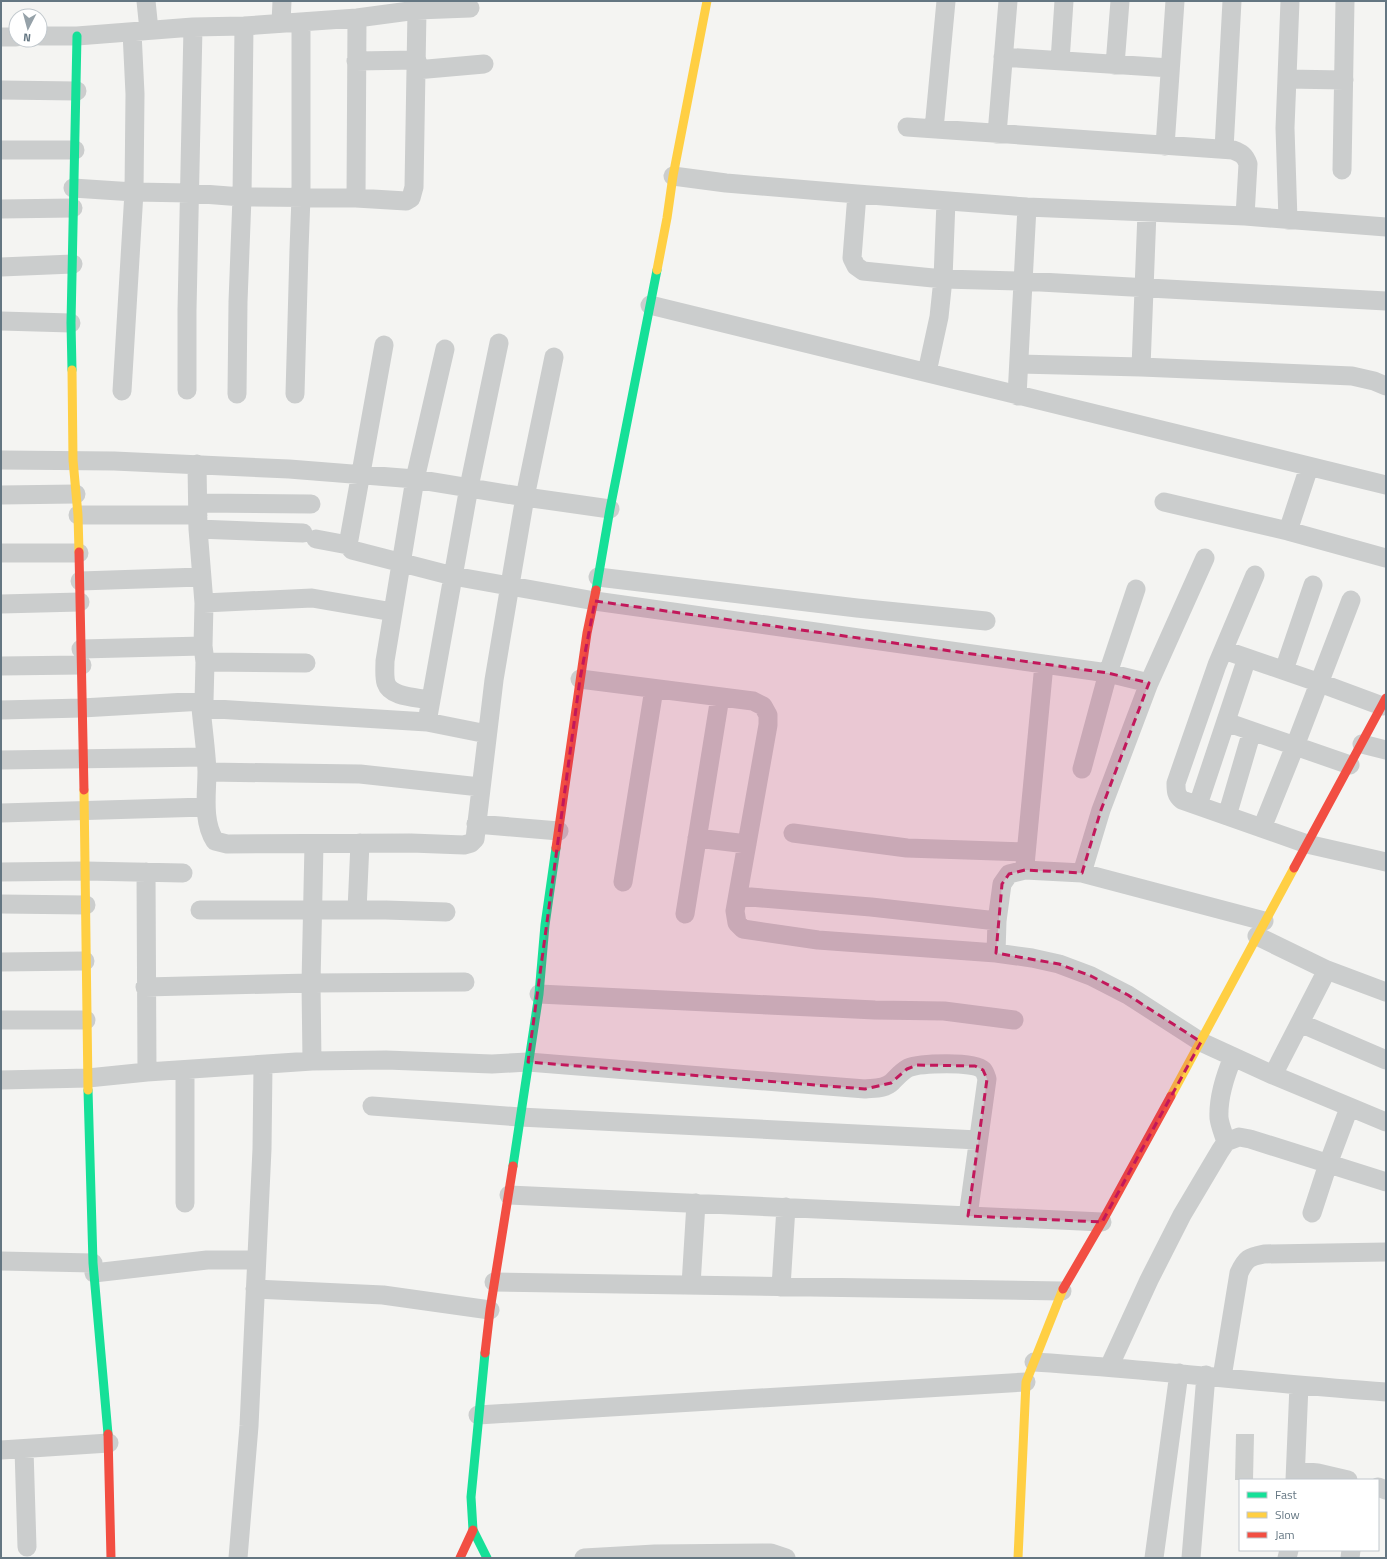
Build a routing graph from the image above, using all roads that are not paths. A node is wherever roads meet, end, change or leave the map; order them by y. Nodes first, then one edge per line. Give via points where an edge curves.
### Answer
1 (146, 1) edge
2 (282, 1) edge
3 (707, 1) edge
4 (946, 1) edge
5 (1008, 1) edge
6 (1064, 1) edge
7 (1120, 1) edge
8 (1175, 1) edge
9 (1232, 1) edge
10 (1290, 1) edge
11 (1346, 1) edge
12 (407, 8) edge
13 (470, 8) dead end
14 (357, 18) junction
15 (302, 22) junction
16 (281, 23) junction
17 (244, 26) junction
18 (193, 27) junction
19 (140, 31) junction
20 (48, 36) edge
21 (77, 36) junction
22 (1003, 58) junction
23 (356, 61) junction
24 (1060, 61) junction
25 (484, 64) dead end
26 (416, 65) junction
27 (1115, 65) junction
28 (1170, 68) junction
29 (1287, 78) junction
30 (1344, 80) junction
31 (1, 90) edge
32 (77, 91) junction
33 (907, 127) dead end
34 (934, 129) junction
35 (997, 134) junction
36 (1165, 146) junction
37 (1224, 149) junction
38 (1, 150) edge
39 (75, 150) junction
40 (1342, 170) dead end
41 (673, 176) junction
42 (73, 188) junction
43 (134, 192) junction
44 (190, 193) junction
45 (857, 194) junction
46 (242, 197) junction
47 (301, 197) junction
48 (356, 198) junction
49 (946, 201) junction
50 (1026, 207) junction
51 (73, 208) junction
52 (1, 209) edge
53 (1147, 212) junction
54 (1245, 216) junction
55 (1288, 220) junction
56 (1386, 228) edge
57 (73, 264) junction
58 (1, 267) edge
59 (943, 279) junction
60 (1022, 281) junction
61 (1144, 289) junction
62 (1386, 301) edge
63 (650, 305) junction
64 (1, 321) edge
65 (71, 323) junction
66 (499, 343) dead end
67 (384, 345) dead end
68 (445, 349) dead end
69 (554, 357) dead end
70 (1019, 364) junction
71 (1141, 367) junction
72 (927, 372) junction
73 (1386, 386) edge
74 (122, 390) dead end
75 (187, 390) dead end
76 (237, 394) dead end
77 (295, 394) dead end
78 (1018, 396) junction
79 (1, 460) edge
80 (73, 460) junction
81 (197, 464) junction
82 (1309, 467) junction
83 (360, 475) junction
84 (416, 479) junction
85 (1386, 485) edge
86 (469, 487) junction
87 (76, 494) junction
88 (1, 496) edge
89 (525, 497) junction
90 (1164, 502) dead end
91 (311, 504) dead end
92 (610, 509) junction
93 (78, 515) junction
94 (198, 515) junction
95 (1288, 531) junction
96 (348, 545) junction
97 (1, 552) edge
98 (78, 553) junction
99 (1205, 558) dead end
100 (1386, 558) edge
101 (402, 564) junction
102 (1255, 575) dead end
103 (201, 576) junction
104 (453, 576) junction
105 (598, 577) junction
106 (80, 580) junction
107 (510, 585) junction
108 (1313, 585) dead end
109 (1136, 589) dead end
110 (1351, 600) dead end
111 (595, 601) junction
112 (80, 602) junction
113 (204, 603) junction
114 (1, 604) edge
115 (393, 612) junction
116 (986, 621) dead end
117 (1224, 650) junction
118 (204, 654) junction
119 (81, 657) junction
120 (1248, 658) junction
121 (306, 663) dead end
122 (1044, 664) junction
123 (1, 666) edge
124 (1284, 670) junction
125 (1108, 673) junction
126 (580, 679) junction
127 (1149, 683) junction
128 (1320, 683) junction
129 (654, 688) junction
130 (720, 697) junction
131 (430, 700) junction
132 (1384, 702) edge
133 (203, 705) junction
134 (82, 708) junction
135 (1, 710) edge
136 (427, 722) junction
137 (1226, 722) junction
138 (1252, 731) junction
139 (487, 734) junction
140 (1362, 744) junction
141 (1295, 746) junction
142 (1386, 750) edge
143 (83, 758) junction
144 (1, 760) edge
145 (206, 764) junction
146 (1350, 765) junction
147 (1082, 769) dead end
148 (480, 786) junction
149 (1198, 805) junction
150 (206, 807) junction
151 (84, 811) junction
152 (1, 813) edge
153 (1227, 816) junction
154 (476, 824) junction
155 (1262, 828) junction
156 (559, 831) junction
157 (793, 833) dead end
158 (697, 838) junction
159 (314, 844) junction
160 (360, 844) junction
161 (747, 844) junction
162 (1307, 844) junction
163 (1025, 861) junction
164 (1386, 862) edge
165 (85, 871) junction
166 (1, 872) edge
167 (146, 872) junction
168 (183, 873) dead end
169 (1082, 873) junction
170 (623, 882) dead end
171 (738, 896) junction
172 (1, 904) edge
173 (86, 905) junction
174 (200, 910) dead end
175 (312, 910) junction
176 (357, 910) junction
177 (446, 912) dead end
178 (685, 914) dead end
179 (997, 921) junction
180 (1260, 929) junction
181 (996, 953) junction
182 (1, 962) edge
183 (85, 962) junction
184 (1327, 970) junction
185 (465, 982) dead end
186 (311, 983) junction
187 (145, 987) junction
188 (1386, 992) edge
189 (539, 994) junction
190 (1, 1020) edge
191 (86, 1020) junction
192 (1014, 1020) dead end
193 (1300, 1023) junction
194 (1201, 1042) junction
195 (1233, 1057) junction
196 (1386, 1060) edge
197 (312, 1061) junction
198 (528, 1062) junction
199 (263, 1065) junction
200 (185, 1070) junction
201 (147, 1072) junction
202 (1274, 1075) junction
203 (88, 1078) junction
204 (1, 1080) edge
205 (372, 1106) dead end
206 (1349, 1108) junction
207 (520, 1117) junction
208 (1386, 1122) edge
209 (978, 1140) junction
210 (1226, 1142) junction
211 (1328, 1164) junction
212 (1386, 1182) edge
213 (509, 1194) junction
214 (185, 1203) dead end
215 (696, 1203) junction
216 (786, 1207) junction
217 (1312, 1213) dead end
218 (968, 1216) junction
219 (1102, 1222) junction
220 (1386, 1252) edge
221 (256, 1260) junction
222 (1, 1261) edge
223 (93, 1268) junction
224 (494, 1282) junction
225 (691, 1285) junction
226 (781, 1287) junction
227 (256, 1289) junction
228 (1062, 1291) junction
229 (490, 1310) junction
230 (1034, 1362) junction
231 (1109, 1366) junction
232 (1179, 1373) junction
233 (1214, 1376) junction
234 (1026, 1382) junction
235 (1299, 1385) junction
236 (1386, 1392) edge
237 (478, 1415) junction
238 (109, 1443) junction
239 (24, 1449) junction
240 (1, 1450) edge
241 (1296, 1476) edge
242 (1344, 1479) edge
243 (473, 1530) junction
244 (27, 1548) dead end
245 (655, 1556) edge
246 (111, 1558) edge
247 (238, 1558) edge
248 (460, 1558) edge
249 (487, 1558) edge
250 (584, 1558) edge
251 (786, 1558) edge
252 (1018, 1558) edge
253 (1154, 1558) edge
254 (1191, 1558) edge

1 - 19 street
2 - 16 street
3 - 41 main road
4 - 34 street
5 - 22 street
6 - 24 street
7 - 27 street
8 - 28 street
9 - 37 street
10 - 29 street
11 - 30 street
12 - 13 street
12 - 14 street
12 - 26 street
14 - 15 street
14 - 23 street
15 - 16 street
15 - 47 street
16 - 17 street
17 - 18 street
17 - 46 street
18 - 19 street
18 - 44 street
19 - 21 street
19 - 43 street via 135,94
20 - 21 street
21 - 32 main road
22 - 24 street
22 - 35 street
23 - 26 street
23 - 48 street
24 - 27 street
25 - 26 street
26 - 48 street via 414,187 411,198
27 - 28 street
28 - 36 street
29 - 30 street
29 - 55 street via 1285,161
30 - 40 street
31 - 32 street
32 - 39 main road
33 - 34 street
34 - 35 street
35 - 36 street
36 - 37 street
37 - 54 street via 1242,153 1248,164
38 - 39 street
39 - 42 main road
41 - 45 street
41 - 63 main road
42 - 43 street
42 - 51 main road
43 - 44 street
43 - 74 street
44 - 46 street
44 - 75 street
45 - 49 street
45 - 59 street via 852,258 856,266 864,271
46 - 47 street
46 - 76 street
47 - 48 street
47 - 77 street
49 - 50 street
49 - 59 street
50 - 53 street
50 - 60 street
51 - 52 street
51 - 57 main road
53 - 54 street
53 - 61 street
54 - 55 street
55 - 56 street
57 - 58 street
57 - 65 main road
59 - 60 street
59 - 72 street
60 - 61 street
60 - 70 street
61 - 62 street
61 - 71 street
63 - 72 street
63 - 92 main road
64 - 65 street
65 - 80 main road
66 - 86 street
67 - 83 street
68 - 84 street
69 - 89 street
70 - 71 street
70 - 78 street
71 - 73 street via 1352,376
72 - 78 street
78 - 82 street
79 - 80 street
80 - 81 street
80 - 87 main road
81 - 83 street
81 - 94 street
82 - 85 street
82 - 95 street
83 - 84 street
83 - 96 street
84 - 86 street
84 - 101 street
86 - 89 street
86 - 104 street
87 - 88 street
87 - 93 main road
89 - 92 street
89 - 107 street
90 - 95 street
91 - 94 street
92 - 105 main road
93 - 94 street
93 - 98 main road
94 - 96 street
94 - 103 street
95 - 100 street
96 - 101 street via 352,550
97 - 98 street
98 - 106 main road
99 - 127 street
101 - 104 street
101 - 115 street
102 - 117 street
103 - 106 street
103 - 113 street
104 - 107 street
104 - 131 street
105 - 111 main road
105 - 116 street
106 - 112 main road
107 - 111 street
107 - 139 street
108 - 124 street
109 - 125 street
110 - 128 street
111 - 122 street
111 - 126 main road
112 - 114 street
112 - 119 main road
113 - 115 street via 312,598
113 - 118 street
115 - 131 street via 385,661 386,682 395,694
117 - 120 street
117 - 149 street via 1176,783 1178,796 1182,800
118 - 119 street
118 - 121 street
118 - 133 street
119 - 123 street
119 - 134 main road
120 - 124 street
120 - 137 street
122 - 125 street
122 - 163 street
124 - 128 street
125 - 127 street
125 - 147 street
126 - 129 street
126 - 156 main road
127 - 169 street via 1101,810
128 - 132 street
128 - 141 street
129 - 130 street
129 - 170 street
130 - 158 street
130 - 161 street via 753,702 763,706 768,715
131 - 136 street
132 - 140 main road
133 - 134 street
133 - 136 street
133 - 145 street
134 - 135 street
134 - 143 main road
136 - 139 street
137 - 138 street
137 - 149 street
138 - 141 street
138 - 153 street
139 - 148 street
140 - 142 street
140 - 146 main road
141 - 146 street
141 - 155 street
143 - 144 street
143 - 145 street
143 - 151 main road
145 - 148 street via 360,774
145 - 150 street
146 - 162 main road
148 - 154 street
149 - 153 street
150 - 151 street
150 - 159 street via 209,832 215,841 227,844
151 - 152 street
151 - 165 main road
153 - 155 street
154 - 156 street
154 - 160 street via 475,839 464,845
155 - 162 street
156 - 189 main road via 545,925
157 - 163 street
158 - 161 street
158 - 178 street
159 - 160 street
159 - 175 street
160 - 176 street
161 - 171 street
162 - 164 street
162 - 180 main road
163 - 169 street
163 - 179 street via 1009,874 1002,884
165 - 166 street
165 - 167 street
165 - 173 main road
167 - 168 street
167 - 187 street
169 - 180 street
171 - 179 street
171 - 181 street via 735,911 737,922 743,929 756,932 825,941
172 - 173 street
173 - 183 main road
174 - 175 street
175 - 176 street
175 - 186 street
176 - 177 street
179 - 181 street
180 - 184 street
180 - 194 main road
181 - 194 street via 1059,964 1091,976 1128,995
182 - 183 street
183 - 191 main road
184 - 188 street
184 - 193 street
185 - 186 street
186 - 187 street
186 - 197 street
187 - 201 street
189 - 192 street via 944,1011
189 - 198 main road
190 - 191 street
191 - 203 main road
193 - 196 street
193 - 202 street
194 - 195 street
194 - 219 main road
195 - 202 street
195 - 210 street via 1220,1097 1219,1119
197 - 198 street via 393,1060 492,1064
197 - 199 street
198 - 207 main road
198 - 209 street via 866,1089 880,1088 891,1083 907,1069 917,1065 975,1066 983,1070 987,1078
199 - 200 street
199 - 221 street via 262,1149
200 - 201 street
200 - 214 street
201 - 203 street
202 - 206 street
203 - 204 street
203 - 223 main road
205 - 207 street
206 - 208 street
206 - 211 street
207 - 209 street
207 - 213 main road
209 - 218 street
210 - 211 street via 1239,1137 1250,1139
210 - 231 street via 1182,1214
211 - 212 street
211 - 217 street
213 - 215 street
213 - 224 main road
215 - 216 street
215 - 225 street
216 - 218 street
216 - 226 street
218 - 219 street
219 - 228 main road
220 - 233 street via 1264,1254 1252,1256 1244,1261
221 - 223 street via 207,1260
221 - 227 street
222 - 223 street
223 - 238 main road
224 - 225 street
224 - 229 main road
225 - 226 street
226 - 228 street
227 - 229 street via 383,1295
227 - 247 street via 249,1426
228 - 230 main road
229 - 237 main road
230 - 231 street
230 - 234 main road
231 - 232 street
232 - 233 street
232 - 253 street
233 - 235 street
233 - 254 street
234 - 237 street
234 - 252 main road
235 - 236 street
235 - 241 street
237 - 243 main road via 471,1497
238 - 239 street
238 - 246 main road
239 - 240 street
239 - 244 street
241 - 242 street via 1318,1473
243 - 248 main road
243 - 249 main road
245 - 250 street
245 - 251 street via 771,1553

